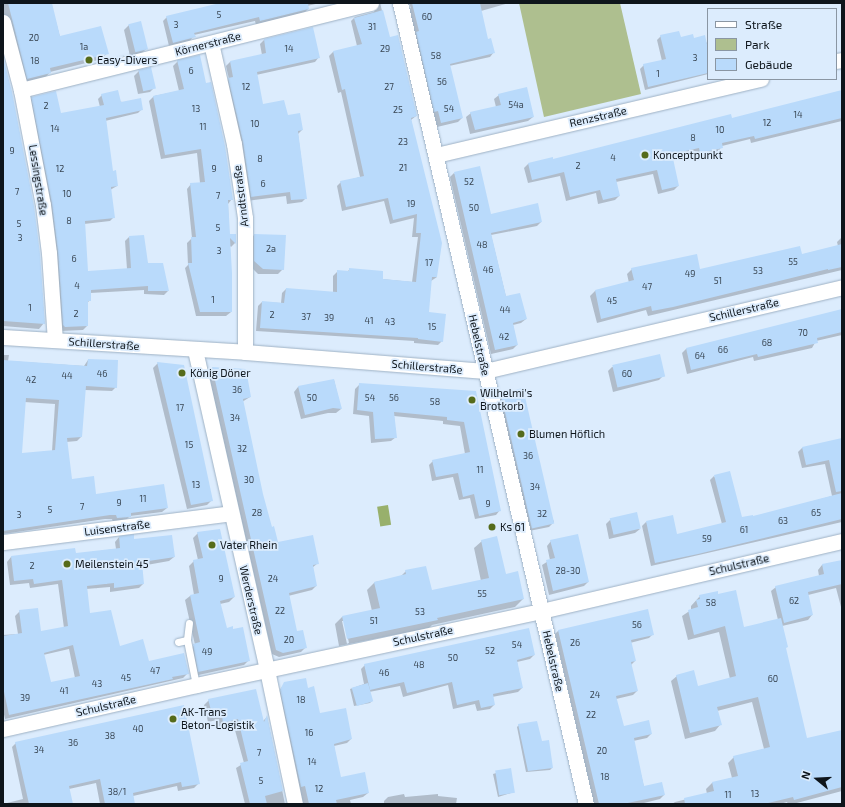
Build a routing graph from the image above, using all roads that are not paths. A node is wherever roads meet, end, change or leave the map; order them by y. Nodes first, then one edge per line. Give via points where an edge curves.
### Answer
1 (371, 3) edge
2 (400, 3) edge
3 (3, 22) edge
4 (211, 43) junction
5 (757, 80) edge
6 (21, 90) junction
7 (436, 155) junction
8 (842, 287) edge
9 (3, 337) edge
10 (55, 340) junction
11 (195, 350) junction
12 (245, 352) junction
13 (485, 371) junction
14 (231, 513) junction
15 (842, 541) edge
16 (3, 542) edge
17 (541, 611) junction
18 (189, 622) dead end
19 (187, 640) junction
20 (178, 642) dead end
21 (267, 670) junction
22 (196, 685) junction
23 (3, 729) edge
24 (296, 804) edge
25 (586, 804) edge

1 - 4 street, Körnerstraße
2 - 7 street, Hebelstraße
3 - 6 street, Lessingstraße
4 - 6 street, Körnerstraße
4 - 12 street, Arndtstraße via 234,144 245,218
5 - 7 street, Renzstraße
6 - 10 street, Lessingstraße via 43,205
7 - 13 street, Hebelstraße
8 - 13 street, Schillerstraße
9 - 10 street, Schillerstraße
10 - 11 street, Schillerstraße
11 - 12 street, Schillerstraße
11 - 14 street, Werderstraße
12 - 13 street, Schillerstraße
13 - 17 street, Hebelstraße
14 - 16 street, Luisenstraße
14 - 21 street, Werderstraße
15 - 17 street, Schulstraße
17 - 21 street, Schulstraße
17 - 25 street, Hebelstraße
18 - 19 lane
19 - 20 lane
19 - 22 lane
21 - 22 street, Schulstraße
21 - 24 street, Werderstraße
22 - 23 street, Schulstraße

